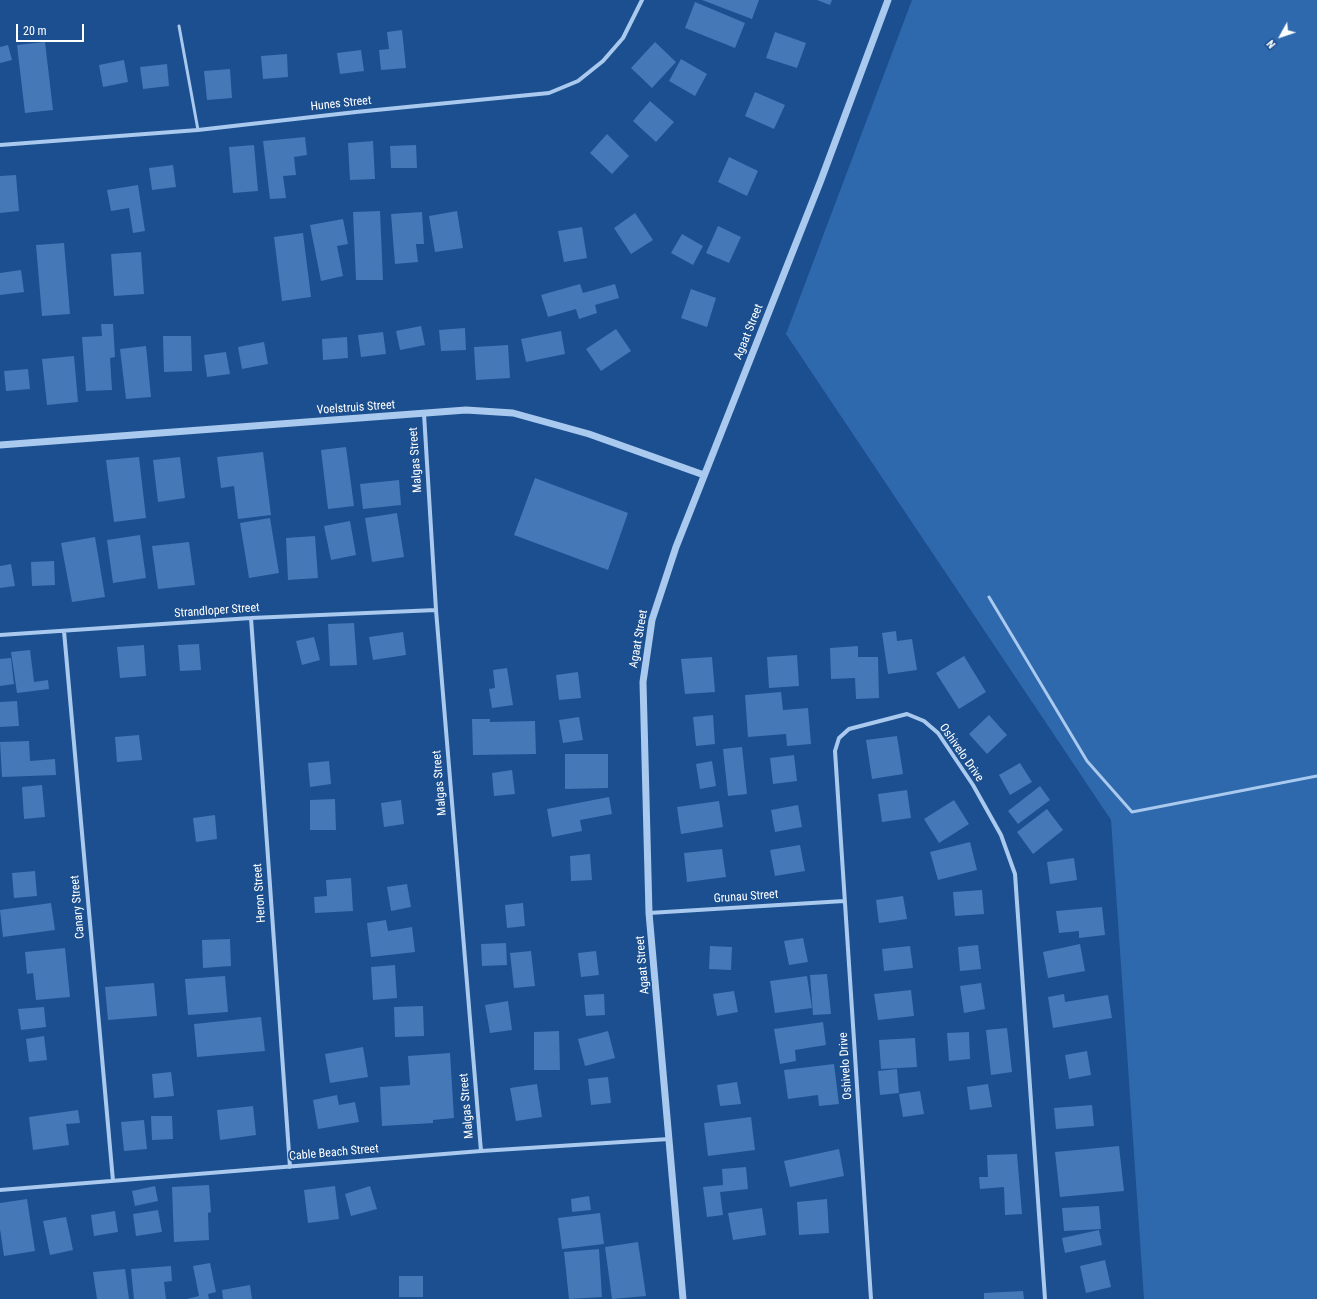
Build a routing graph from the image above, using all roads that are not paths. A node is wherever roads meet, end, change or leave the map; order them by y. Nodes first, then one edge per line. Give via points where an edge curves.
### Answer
1 (642, 0) edge
2 (888, 0) edge
3 (180, 26) dead end
4 (198, 130) junction
5 (0, 145) edge
6 (424, 414) junction
7 (0, 445) edge
8 (704, 475) junction
9 (989, 597) dead end
10 (436, 610) junction
11 (251, 618) junction
12 (64, 631) junction
13 (0, 635) edge
14 (1317, 776) edge
15 (844, 901) junction
16 (649, 913) junction
17 (669, 1139) junction
18 (481, 1151) junction
19 (290, 1166) junction
20 (113, 1181) junction
21 (0, 1190) edge
22 (682, 1299) edge
23 (871, 1299) edge
24 (1046, 1299) edge

1 - 4 street, Hunes Street via 623,38 603,61 578,81 549,93
2 - 8 street, Agaat Street via 821,180
3 - 4 lane
4 - 5 street, Hunes Street
6 - 7 street, Voelstruis Street
6 - 8 street, Voelstruis Street via 466,410 513,413 589,434
6 - 10 street, Malgas Street
8 - 16 street, Agaat Street via 676,547 652,620 643,682
9 - 14 lane via 1087,762 1132,812
10 - 11 street, Strandloper Street
10 - 18 street, Malgas Street
11 - 12 street, Strandloper Street
11 - 19 street, Heron Street
12 - 13 street, Strandloper Street
12 - 20 street, Canary Street
15 - 16 street, Grunau Street
15 - 23 street, Oshivelo Drive
15 - 24 street, Oshivelo Drive via 835,751 839,738 849,729 907,714 924,721 938,732 973,785 1001,835 1015,874
16 - 17 street, Agaat Street
17 - 18 street, Cable Beach Street
17 - 22 street, Agaat Street
18 - 19 street, Cable Beach Street
19 - 20 street, Cable Beach Street
20 - 21 street, Cable Beach Street

